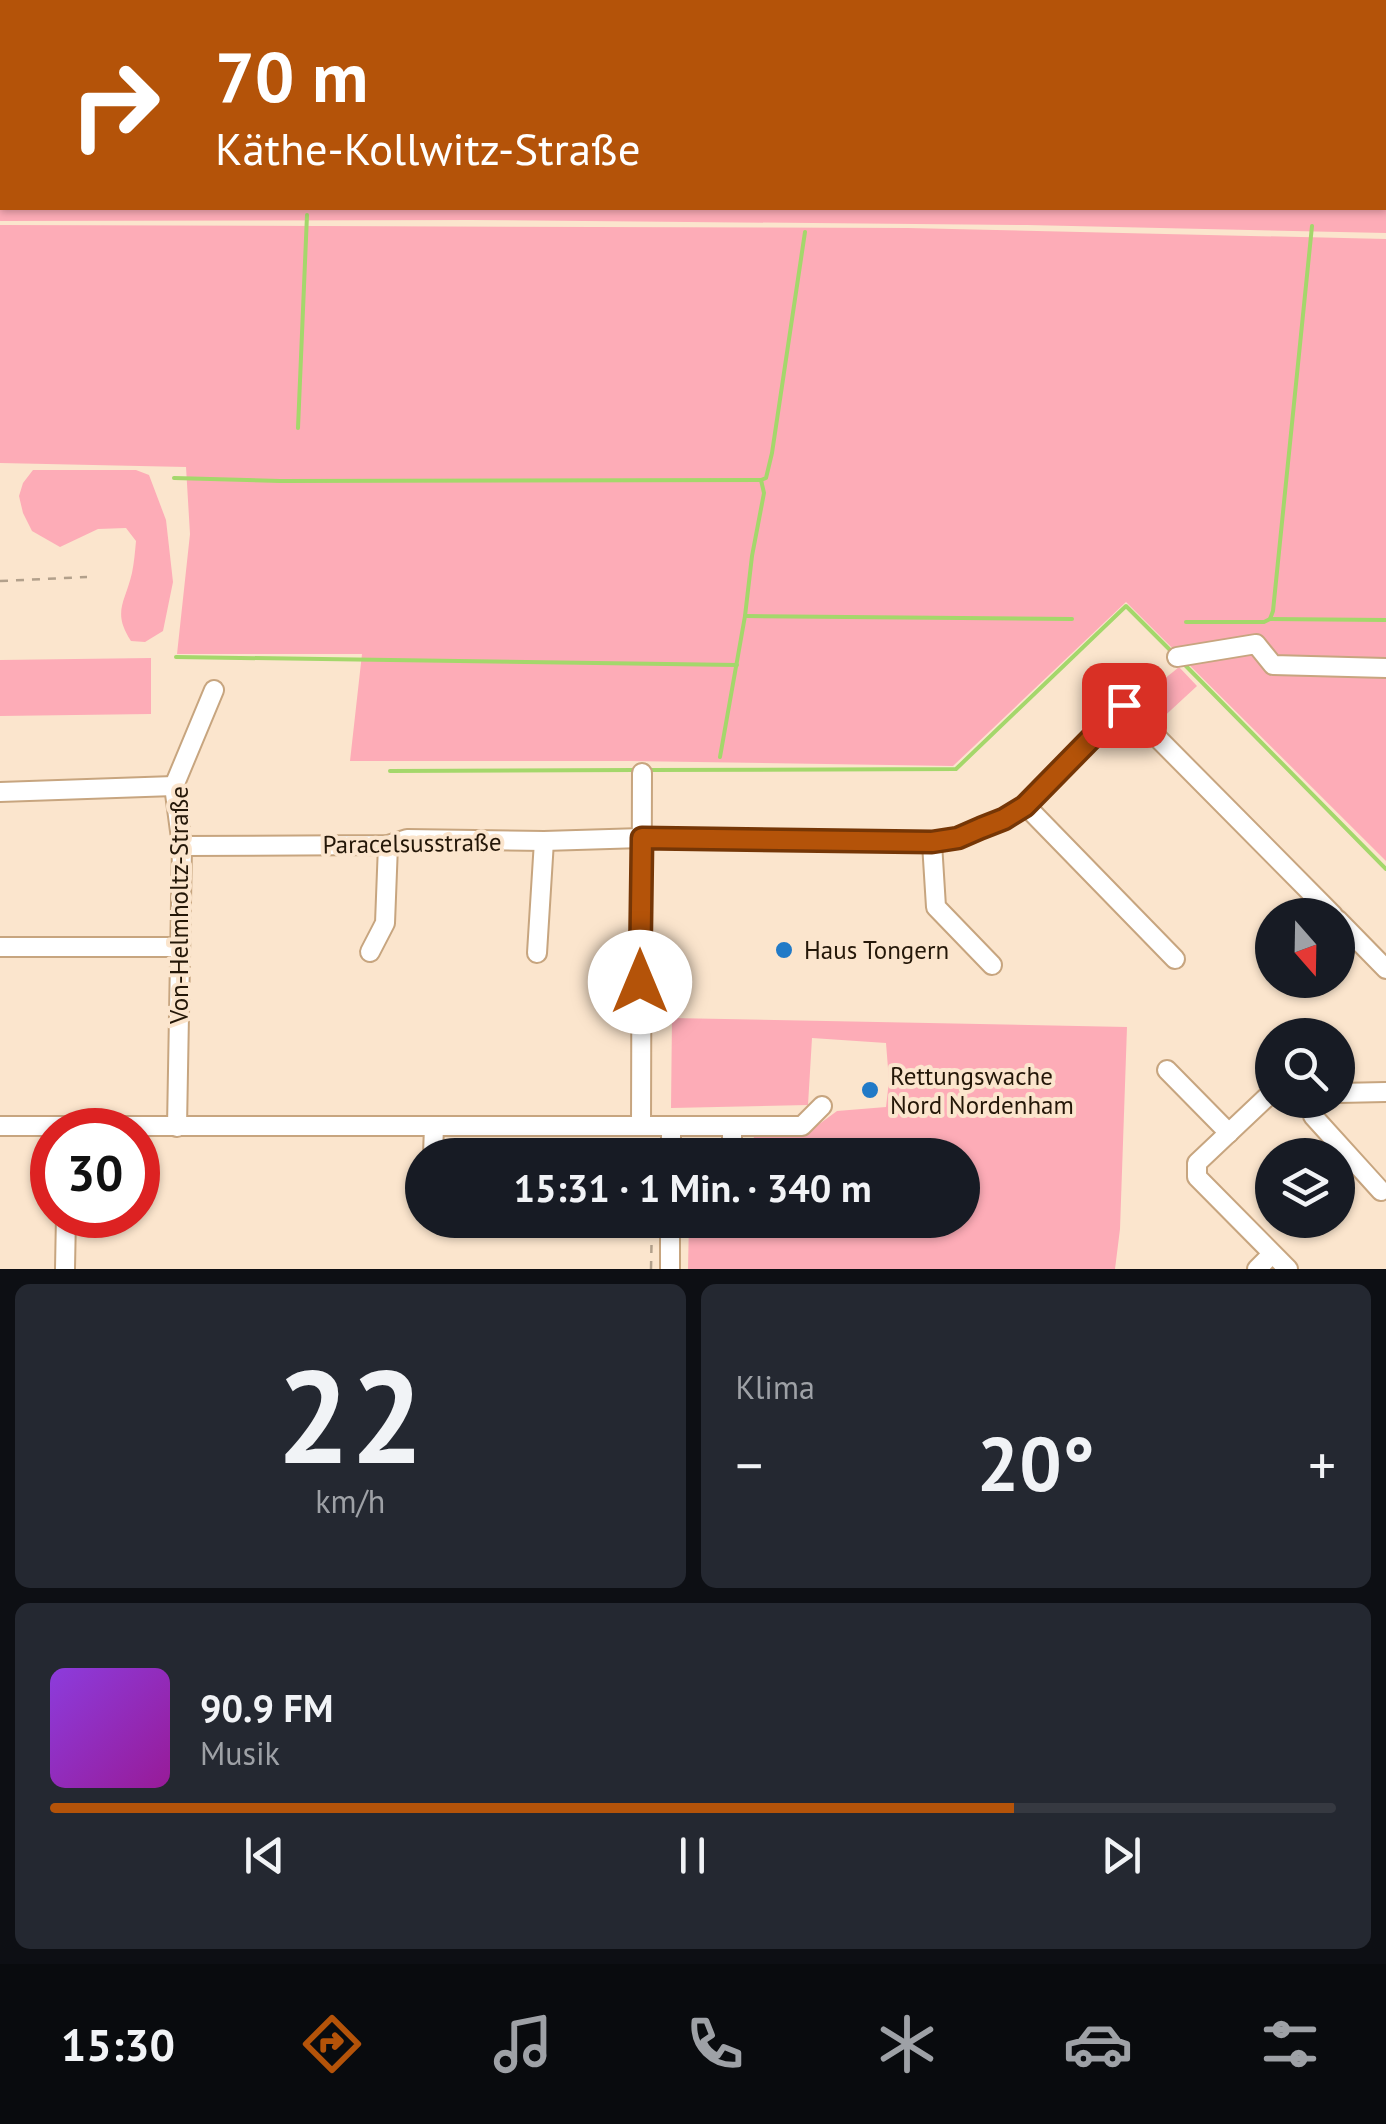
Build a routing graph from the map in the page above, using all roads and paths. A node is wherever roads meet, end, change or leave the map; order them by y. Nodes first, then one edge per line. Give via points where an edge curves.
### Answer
1 (86, 577) dead end
2 (0, 581) edge
3 (1176, 657) dead end
4 (1386, 668) edge
5 (214, 690) dead end
6 (642, 773) dead end
7 (174, 786) junction
8 (0, 792) edge
9 (1025, 806) junction
10 (642, 838) junction
11 (544, 841) junction
12 (932, 842) junction
13 (388, 845) junction
14 (182, 846) junction
15 (1316, 898) edge
16 (1355, 937) edge
17 (180, 946) junction
18 (0, 947) edge
19 (370, 952) dead end
20 (537, 952) dead end
21 (1174, 959) dead end
22 (992, 965) dead end
23 (1386, 969) edge
24 (1167, 1070) dead end
25 (1386, 1092) edge
26 (1355, 1093) edge
27 (822, 1106) dead end
28 (1255, 1108) edge
29 (1314, 1118) edge
30 (0, 1126) edge
31 (434, 1126) junction
32 (640, 1126) junction
33 (671, 1126) junction
34 (732, 1126) junction
35 (30, 1127) edge
36 (160, 1127) edge
37 (177, 1127) junction
38 (1229, 1132) junction
39 (434, 1138) edge
40 (671, 1138) edge
41 (732, 1138) edge
42 (1381, 1191) dead end
43 (66, 1238) edge
44 (652, 1238) edge
45 (670, 1238) edge
46 (1272, 1254) junction
47 (65, 1269) edge
48 (651, 1269) edge
49 (670, 1269) edge
50 (1256, 1269) edge
51 (1288, 1269) edge

1 - 2 path
3 - 4 street via 1256,644 1274,665
5 - 7 street, Von-Helmholtz-Straße
6 - 10 street
7 - 8 street
7 - 14 street, Von-Helmholtz-Straße
9 - 12 street, Paracelsusstraße via 958,838
9 - 15 street, Paracelsusstraße via 1124,705
9 - 21 street
10 - 11 street, Paracelsusstraße
10 - 12 street, Paracelsusstraße
10 - 32 street
11 - 13 street, Paracelsusstraße via 407,839
11 - 20 street
12 - 22 street via 936,908
13 - 14 street, Paracelsusstraße
13 - 19 street via 385,923
14 - 17 street, Von-Helmholtz-Straße
16 - 23 street
17 - 18 street
17 - 37 street, Von-Helmholtz-Straße
24 - 38 street
25 - 26 street
27 - 34 street via 802,1126
28 - 38 street
29 - 42 street
30 - 35 street
31 - 32 street
31 - 37 street
31 - 39 street
32 - 33 street
33 - 34 street
33 - 40 street
34 - 41 street
36 - 37 street
38 - 46 street via 1198,1163 1197,1177
43 - 47 street
44 - 48 path
45 - 49 street
46 - 50 street
46 - 51 street

